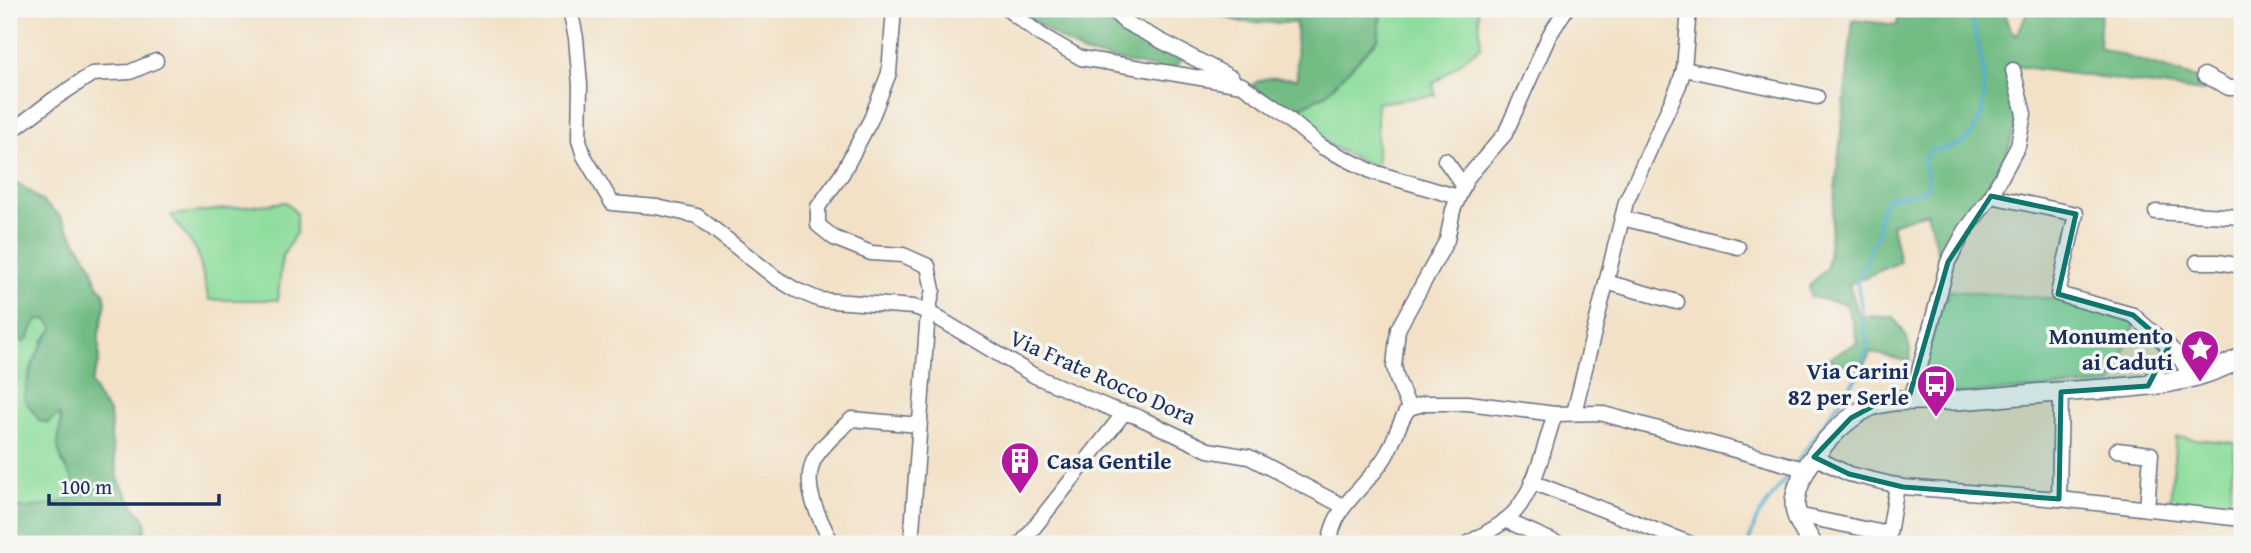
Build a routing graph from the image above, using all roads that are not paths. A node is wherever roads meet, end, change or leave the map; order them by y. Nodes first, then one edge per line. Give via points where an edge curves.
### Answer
1 (569, 9) edge
2 (894, 9) edge
3 (1007, 9) edge
4 (1111, 9) edge
5 (1566, 9) edge
6 (1689, 9) edge
7 (156, 61) dead end
8 (1684, 69) junction
9 (2013, 70) dead end
10 (2204, 75) dead end
11 (1242, 85) junction
12 (2242, 88) edge
13 (1817, 97) dead end
14 (9, 132) edge
15 (1445, 160) dead end
16 (1461, 191) junction
17 (1991, 197) junction
18 (2156, 212) dead end
19 (2242, 217) edge
20 (1622, 218) junction
21 (1738, 247) dead end
22 (2197, 262) dead end
23 (2242, 266) edge
24 (1606, 282) junction
25 (1677, 302) dead end
26 (928, 312) junction
27 (2169, 346) junction
28 (2242, 357) edge
29 (2191, 377) junction
30 (2148, 386) junction
31 (2061, 391) junction
32 (1908, 401) junction
33 (1409, 408) junction
34 (1124, 413) junction
35 (1574, 413) junction
36 (1555, 414) junction
37 (919, 425) junction
38 (2117, 450) dead end
39 (1806, 465) junction
40 (1532, 482) junction
41 (1897, 485) junction
42 (2059, 499) junction
43 (1343, 506) junction
44 (2147, 509) junction
45 (1797, 515) junction
46 (2242, 519) edge
47 (1505, 520) junction
48 (233, 544) edge
49 (240, 544) edge
50 (832, 544) edge
51 (911, 544) edge
52 (1021, 544) edge
53 (1329, 544) edge
54 (1467, 544) edge
55 (1559, 544) edge
56 (1691, 544) edge
57 (1812, 544) edge

1 - 26 street, Via Frate Rocco Dora via 580,85 579,139 612,203 697,216 776,278 820,300
2 - 26 street via 889,73 867,128 818,207 818,225 834,238 871,253 902,255 928,265 933,290
3 - 11 street via 1081,58
4 - 11 street via 1125,22
5 - 16 street via 1549,36 1506,134 1466,178
6 - 8 street
7 - 14 street via 130,72 92,74
8 - 13 street
8 - 20 street
9 - 17 street via 2024,114 2018,146
10 - 12 street via 2229,88
11 - 16 street via 1322,148 1373,172
15 - 16 street
16 - 33 street via 1447,240 1398,329 1394,366
17 - 27 street via 2076,214 2058,294 2133,315
17 - 32 street via 1948,262
18 - 19 street
20 - 21 street
20 - 24 street
22 - 23 street
24 - 25 street
24 - 35 street
26 - 34 street, Via Frate Rocco Dora via 1035,376
26 - 37 street
27 - 29 street
27 - 30 street
28 - 29 street
29 - 30 street
30 - 31 street
31 - 32 street
31 - 42 street
32 - 39 street via 1886,402 1855,414
33 - 36 street via 1426,403 1468,403
33 - 43 street via 1379,466
34 - 43 street, Via Frate Rocco Dora via 1208,450 1249,457
34 - 52 street
35 - 36 street
35 - 39 street via 1611,415 1785,465
36 - 40 street
37 - 50 street via 852,419 812,463 809,487
37 - 51 street
38 - 44 street via 2151,454
39 - 41 street
39 - 45 street via 1796,496
40 - 47 street
40 - 56 street
41 - 42 street
41 - 45 street via 1889,534
42 - 44 street
43 - 53 street
44 - 46 street
45 - 57 street
47 - 54 street
47 - 55 street
48 - 49 street

